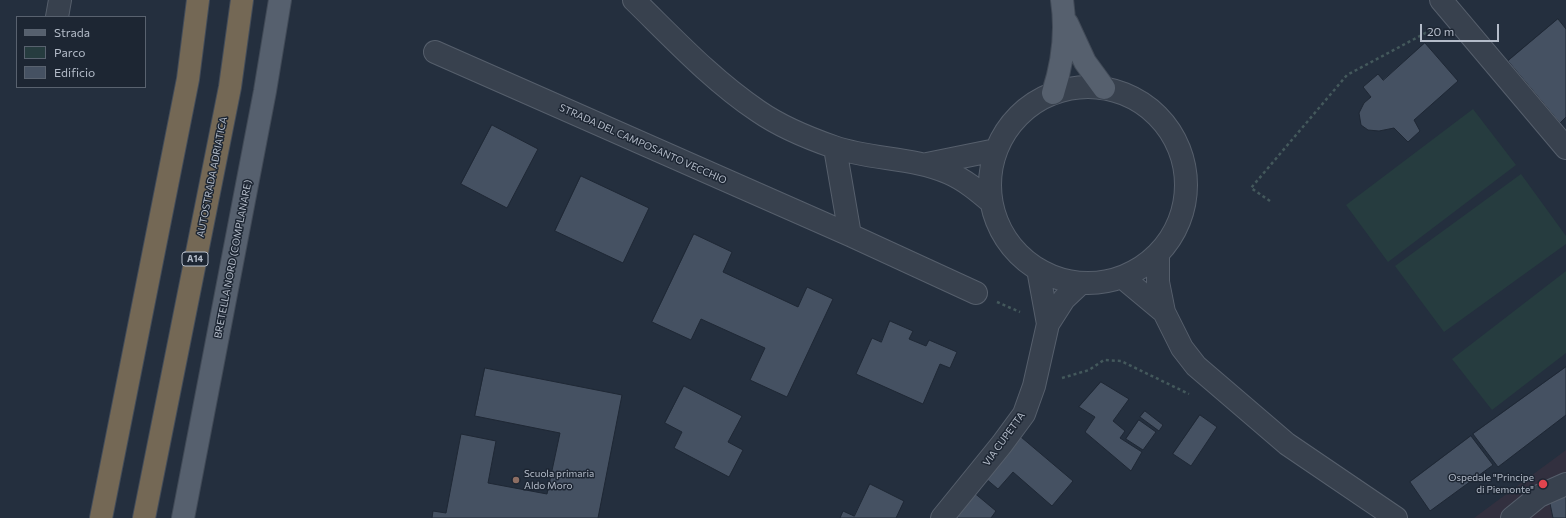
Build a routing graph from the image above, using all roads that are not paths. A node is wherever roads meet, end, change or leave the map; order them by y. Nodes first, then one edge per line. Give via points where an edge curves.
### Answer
1 (60, 0) edge
2 (198, 0) edge
3 (242, 0) edge
4 (280, 0) edge
5 (634, 0) edge
6 (1440, 0) edge
7 (1063, 10) edge
8 (58, 16) edge
9 (435, 52) dead end
10 (1104, 88) junction
11 (1053, 93) junction
12 (835, 148) junction
13 (1566, 148) edge
14 (996, 150) junction
15 (922, 165) junction
16 (991, 202) junction
17 (850, 235) junction
18 (1158, 254) junction
19 (1038, 269) junction
20 (1122, 277) junction
21 (1081, 283) junction
22 (976, 293) road end
23 (1164, 312) junction
24 (1048, 324) junction
25 (1566, 484) edge
26 (101, 518) edge
27 (144, 518) edge
28 (183, 518) edge
29 (942, 518) edge
30 (1396, 518) edge
31 (1512, 518) edge

1 - 8 street
2 - 26 highway via 188,79
3 - 27 highway, AUTOSTRADA ADRIATICA / A14 via 230,87
4 - 28 main road, BRETELLA NORD (COMPLANARE) via 265,91
5 - 12 street via 713,77 758,112 795,132
6 - 13 street
7 - 10 main road via 1085,62
7 - 11 main road via 1064,52
9 - 17 street, STRADA DEL CAMPOSANTO VECCHIO
10 - 11 street via 1069,88
10 - 18 street via 1130,96 1152,110 1170,131 1182,154 1187,181 1184,208 1174,232
11 - 14 street via 1029,106 1009,126
12 - 15 street
12 - 17 street
14 - 15 street
14 - 16 street via 990,179
15 - 16 street via 949,173 972,185
16 - 19 street via 997,222 1007,241
17 - 22 street, STRADA DEL CAMPOSANTO VECCHIO
18 - 20 street
18 - 23 street via 1158,282
19 - 21 street via 1052,276
19 - 24 street, VIA CUPETTA
20 - 21 street via 1102,282
20 - 23 street
21 - 24 street, VIA CUPETTA via 1064,299
23 - 30 street via 1182,348 1196,366 1287,444
24 - 29 street, VIA CUPETTA via 1034,386 1024,414
25 - 31 street via 1540,496

